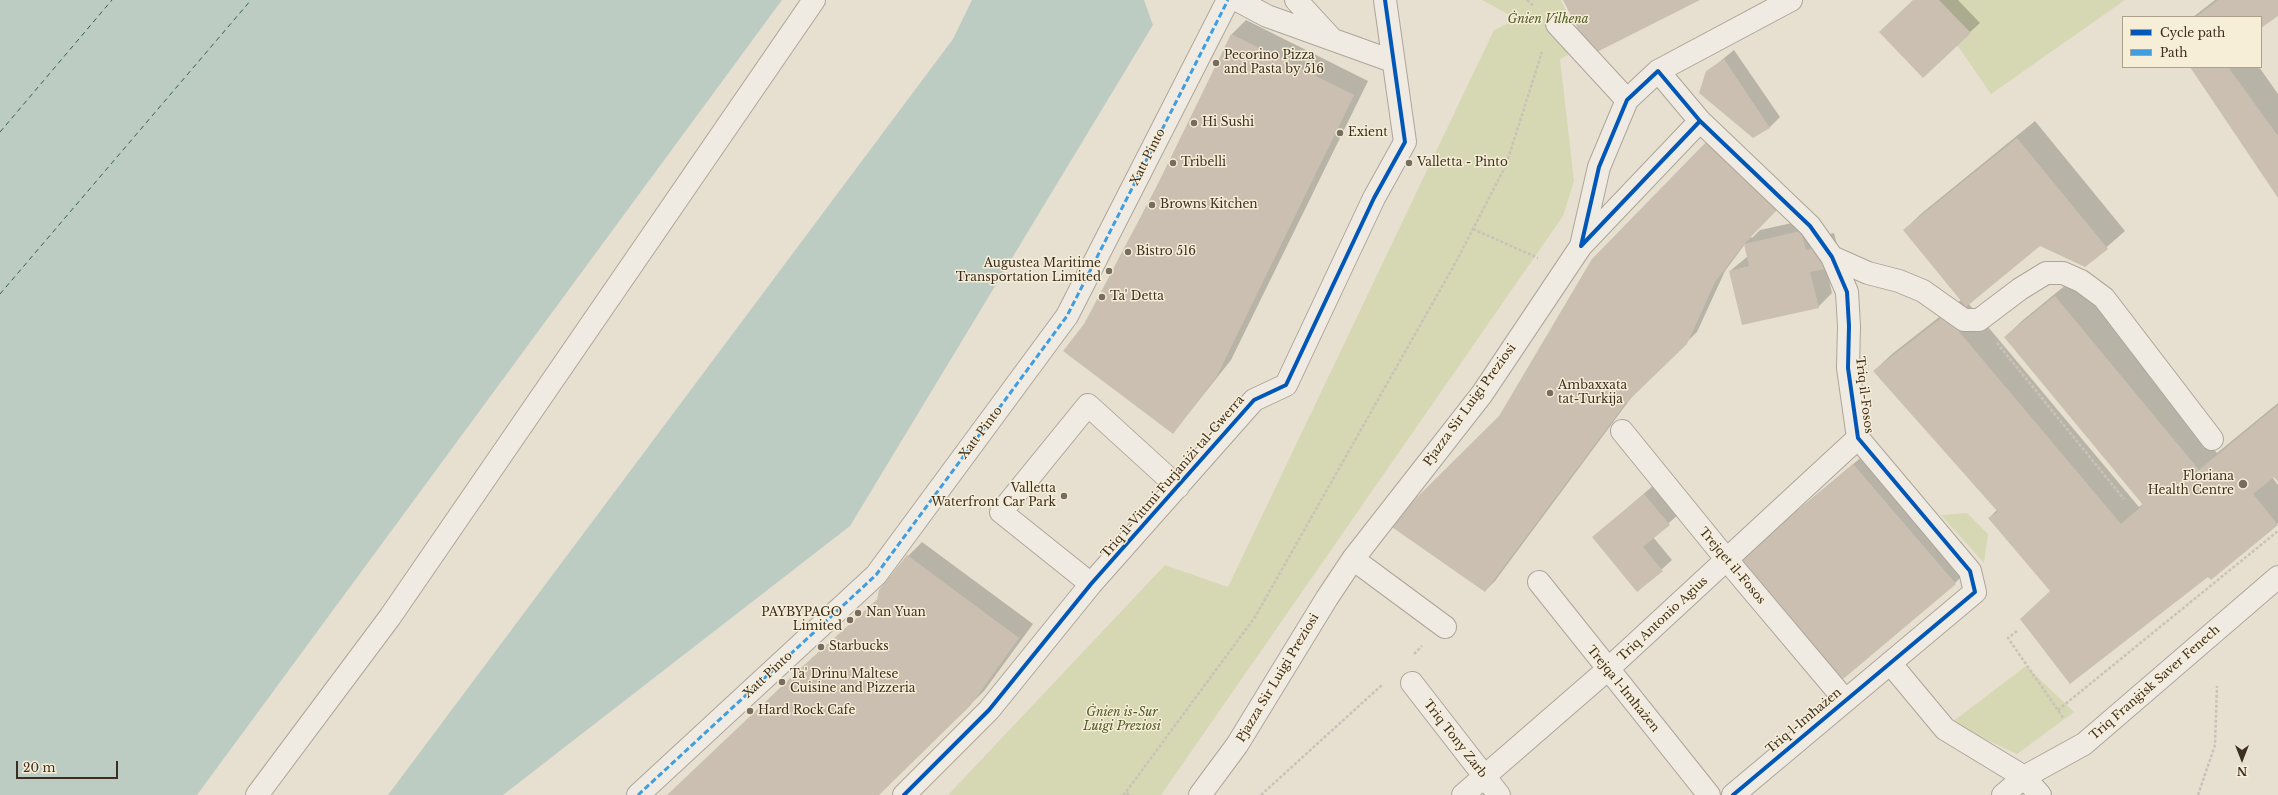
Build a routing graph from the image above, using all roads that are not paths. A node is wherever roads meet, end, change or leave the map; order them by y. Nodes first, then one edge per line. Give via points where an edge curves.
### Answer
1 (814, 0) edge
2 (1228, 0) edge
3 (1237, 0) edge
4 (1296, 0) edge
5 (1385, 0) edge
6 (1791, 0) edge
7 (1557, 24) road end
8 (1333, 39) junction
9 (1392, 61) junction
10 (1658, 71) junction
11 (1627, 100) junction
12 (1700, 121) junction
13 (1581, 246) junction
14 (1832, 257) junction
15 (1622, 431) dead end
16 (1858, 438) junction
17 (2212, 439) dead end
18 (1178, 487) junction
19 (1353, 559) junction
20 (1727, 560) junction
21 (2278, 577) edge
22 (1539, 582) dead end
23 (1091, 584) junction
24 (1975, 592) joint
25 (1445, 627) dead end
26 (1890, 663) junction
27 (1607, 670) junction
28 (1412, 683) dead end
29 (1845, 700) junction
30 (1484, 776) junction
31 (2024, 777) junction
32 (257, 795) edge
33 (638, 795) edge
34 (904, 795) edge
35 (1200, 795) edge
36 (1463, 795) edge
37 (1499, 795) edge
38 (1709, 795) edge
39 (1733, 795) edge
40 (2003, 795) edge
41 (2040, 795) edge

1 - 32 street via 390,617
2 - 33 street, Xatt Pinto via 1067,316 876,575
3 - 8 street via 1267,16
4 - 8 street
5 - 9 street, Triq il-Vittmi Furjaniżi tal-Gwerra
6 - 10 street, Pjazza Sir Luigi Preziosi
7 - 11 street
8 - 9 street
9 - 18 street, Triq il-Vittmi Furjaniżi tal-Gwerra via 1405,142 1374,198 1286,385 1254,400
10 - 11 street, Pjazza Sir Luigi Preziosi
10 - 12 street
11 - 13 street, Pjazza Sir Luigi Preziosi via 1599,167
12 - 13 street, Pjazza Sir Luigi Preziosi
12 - 14 street, Triq il-Fosos via 1810,226
13 - 19 street, Pjazza Sir Luigi Preziosi via 1482,394
14 - 16 street, Triq il-Fosos via 1847,292 1848,368
14 - 17 street via 1868,273 1899,281 1923,291 1964,320 1979,320 2046,272 2063,272 2081,281 2104,298
15 - 20 street, Trejqet il-Fosos
16 - 20 street, Triq Antonio Agius
16 - 24 street, Triq il-Fosos via 1970,571
18 - 23 street, Triq il-Vittmi Furjaniżi tal-Gwerra
18 - 23 street via 1088,406 1001,512
19 - 25 street
19 - 35 street, Pjazza Sir Luigi Preziosi via 1237,745
20 - 27 street, Triq Antonio Agius
20 - 29 street, Trejqet il-Fosos
21 - 31 street, Triq Franġisk Saver Fenech via 2084,744
22 - 27 street, Trejqa l-Imħażen
23 - 34 street, Triq il-Vittmi Furjaniżi tal-Gwerra via 989,710
24 - 26 street, Triq l-Imħażen
26 - 29 street, Triq l-Imħażen
26 - 31 street via 1945,729
27 - 30 street, Triq Antonio Agius
27 - 38 street, Trejqa l-Imħażen
28 - 30 street, Triq Tony Zarb
29 - 39 street, Triq l-Imħażen
30 - 36 street, Triq Antonio Agius
30 - 37 street, Triq Tony Zarb
31 - 40 street, Triq Franġisk Saver Fenech
31 - 41 street

